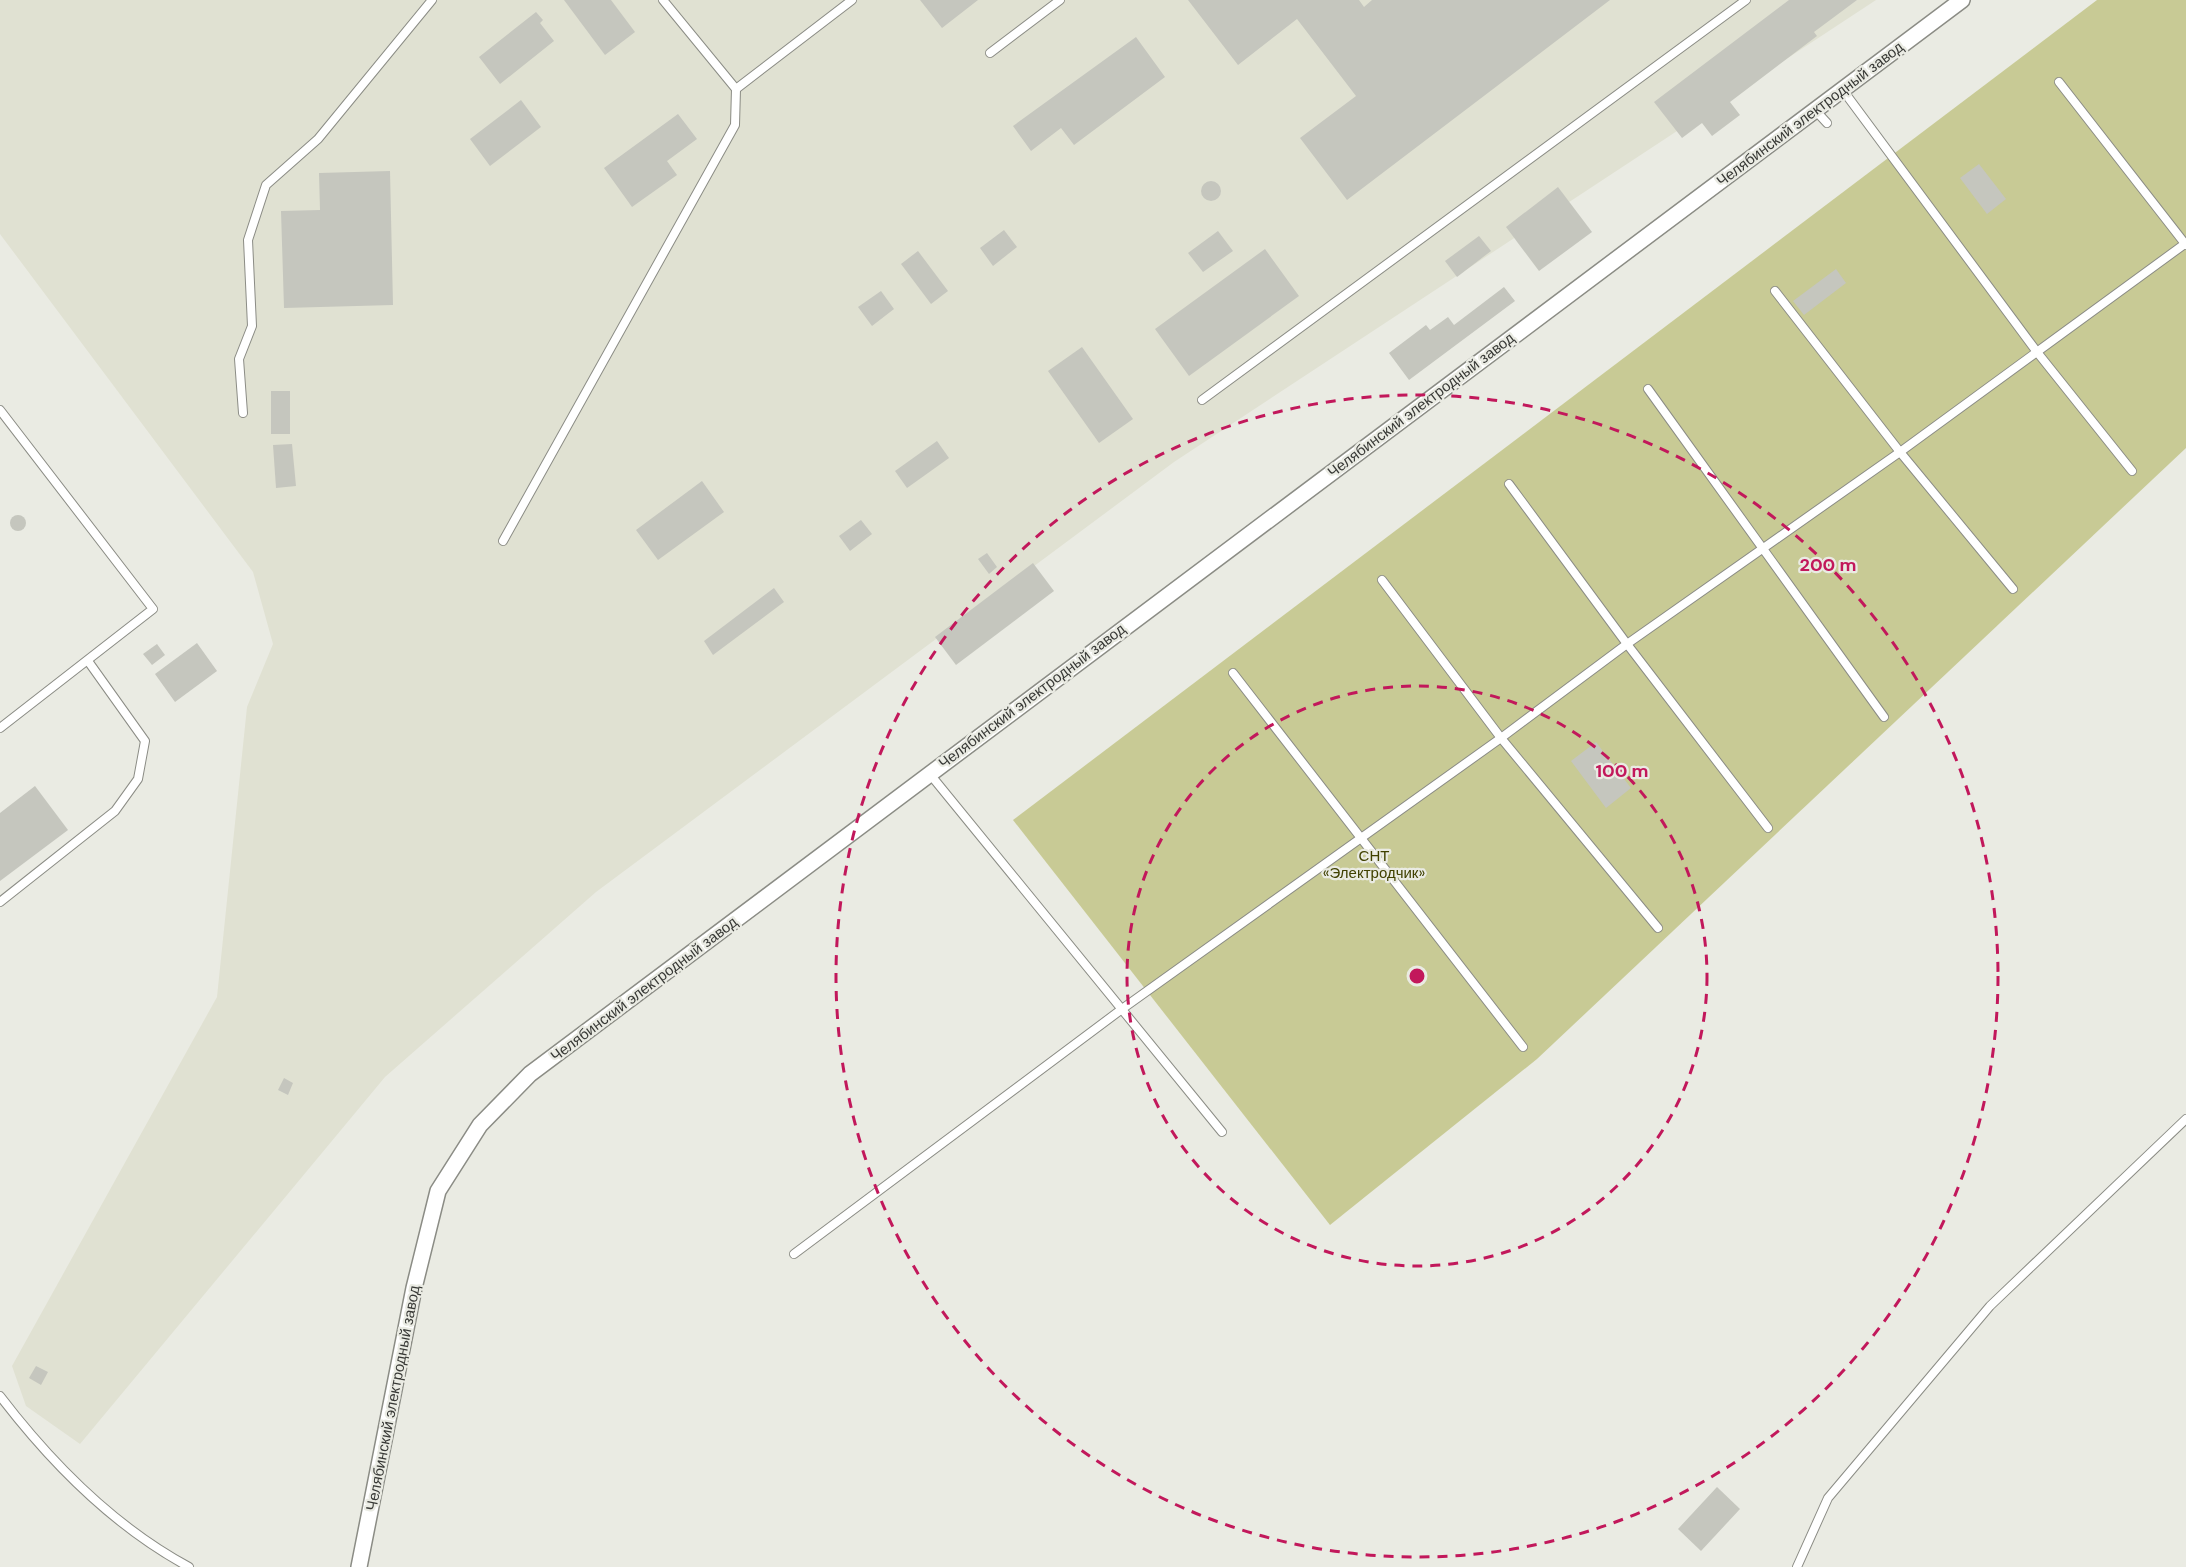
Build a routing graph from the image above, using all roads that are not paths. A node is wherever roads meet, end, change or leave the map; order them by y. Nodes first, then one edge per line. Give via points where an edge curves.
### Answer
1 (432, 0) edge
2 (663, 0) edge
3 (852, 0) edge
4 (1060, 0) edge
5 (1746, 0) edge
6 (1962, 0) edge
7 (990, 53) dead end
8 (2059, 82) dead end
9 (736, 89) junction
10 (1842, 89) junction
11 (1815, 110) junction
12 (1827, 123) dead end
13 (2186, 244) edge
14 (1776, 291) dead end
15 (2037, 352) junction
16 (1648, 389) dead end
17 (1202, 400) dead end
18 (0, 410) edge
19 (243, 413) dead end
20 (1900, 452) junction
21 (2132, 471) dead end
22 (1509, 484) dead end
23 (503, 541) dead end
24 (1762, 549) junction
25 (1382, 580) dead end
26 (2013, 589) dead end
27 (1627, 644) junction
28 (87, 661) junction
29 (1233, 673) dead end
30 (1884, 717) dead end
31 (0, 728) edge
32 (1501, 738) junction
33 (929, 773) junction
34 (1768, 828) dead end
35 (1362, 838) junction
36 (0, 902) edge
37 (1658, 928) dead end
38 (1122, 1009) junction
39 (1523, 1047) dead end
40 (2186, 1119) edge
41 (1222, 1132) dead end
42 (794, 1254) dead end
43 (0, 1396) edge
44 (189, 1567) edge
45 (359, 1567) edge
46 (1797, 1567) edge

1 - 19 lane via 318,139 266,185 248,240 252,326 239,359
2 - 9 lane
3 - 9 lane
4 - 7 lane
5 - 17 lane
6 - 10 street, Челябинский электродный завод
8 - 13 lane
9 - 23 lane via 735,125
10 - 11 street, Челябинский электродный завод
10 - 15 lane
11 - 12 lane
11 - 33 street, Челябинский электродный завод
13 - 15 lane
14 - 20 lane
15 - 20 lane
15 - 21 lane
16 - 24 lane
18 - 28 lane via 153,609
20 - 24 lane
20 - 26 lane
22 - 27 lane
24 - 27 lane
24 - 30 lane
25 - 32 lane
27 - 32 lane
27 - 34 lane
28 - 31 lane
28 - 36 lane via 145,741 138,778 115,811
29 - 35 lane
32 - 35 lane
32 - 37 lane
33 - 38 lane
33 - 45 street, Челябинский электродный завод via 530,1074 480,1125 438,1191 414,1288
35 - 38 lane
35 - 39 lane
38 - 41 lane
38 - 42 lane
40 - 46 lane via 1990,1306 1828,1498
43 - 44 lane via 33,1440 86,1494 160,1551

